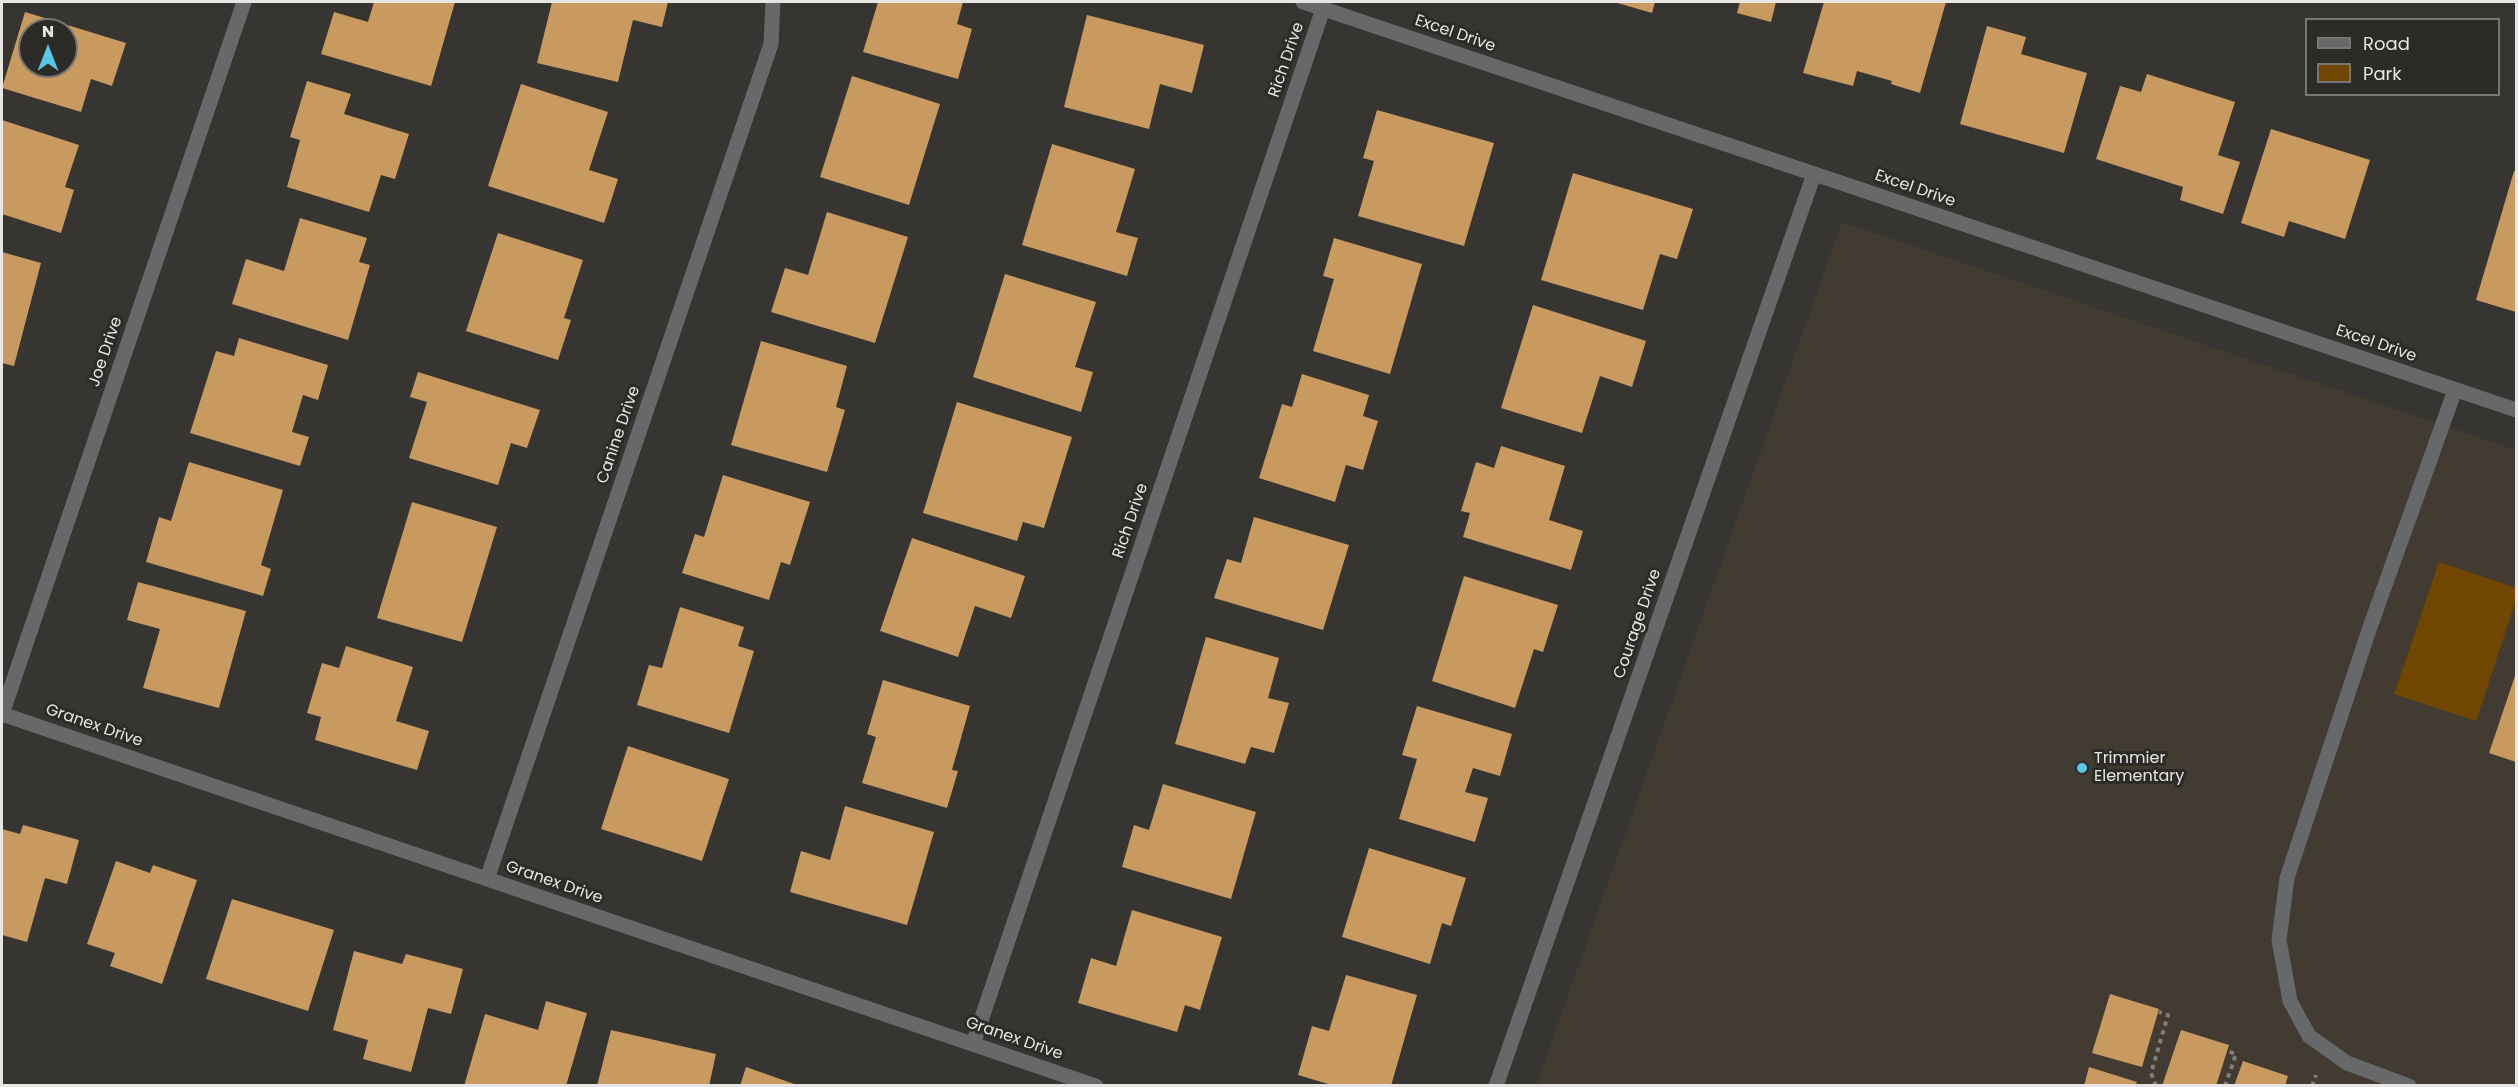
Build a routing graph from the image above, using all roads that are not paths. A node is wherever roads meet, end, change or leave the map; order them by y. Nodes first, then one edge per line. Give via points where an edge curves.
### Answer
1 (244, 2) edge
2 (773, 2) edge
3 (1303, 2) edge
4 (1323, 9) junction
5 (1814, 174) junction
6 (2455, 390) junction
7 (2517, 410) edge
8 (2, 714) edge
9 (487, 879) junction
10 (973, 1044) junction
11 (1096, 1086) edge
12 (1496, 1086) edge
13 (2409, 1086) edge

1 - 8 street, Joe Drive
2 - 9 street, Canine Drive via 771,44
3 - 4 street, Excel Drive
4 - 5 street, Excel Drive
4 - 10 street, Rich Drive
5 - 6 street, Excel Drive
5 - 12 street, Courage Drive
6 - 7 street, Excel Drive
6 - 13 street via 2370,627 2287,878 2279,940 2290,1001 2309,1036 2347,1063
8 - 9 street, Granex Drive
9 - 10 street, Granex Drive
10 - 11 street, Granex Drive

